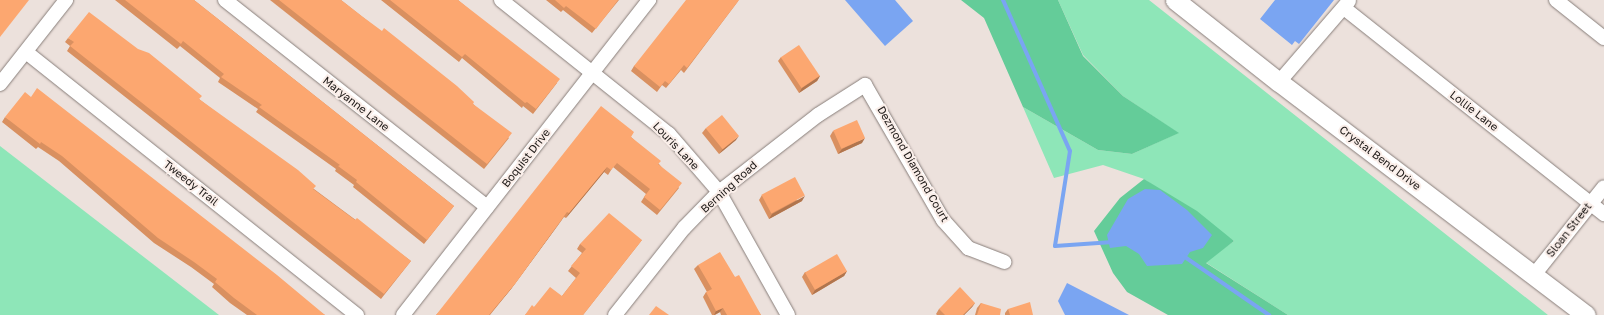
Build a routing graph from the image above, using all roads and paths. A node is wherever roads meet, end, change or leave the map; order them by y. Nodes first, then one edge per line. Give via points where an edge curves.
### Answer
1 (66, 0) edge
2 (225, 0) edge
3 (501, 0) edge
4 (649, 0) edge
5 (1175, 0) edge
6 (1565, 3) edge
7 (1347, 4) edge
8 (1604, 38) edge
9 (26, 52) junction
10 (594, 72) junction
11 (1279, 82) junction
12 (0, 84) edge
13 (866, 86) joint
14 (1604, 187) edge
15 (720, 192) junction
16 (1591, 203) junction
17 (486, 207) junction
18 (1604, 214) edge
19 (1004, 262) dead end
20 (1534, 274) junction
21 (357, 315) edge
22 (404, 315) edge
23 (615, 315) edge
24 (788, 315) edge
25 (1586, 315) edge

1 - 9 street
2 - 17 street, Maryanne Lane
3 - 10 street, Louris Lane
4 - 10 street, Boquist Drive
5 - 11 street, Crystal Bend Drive
6 - 8 street
7 - 11 street
7 - 16 street, Lollie Lane
9 - 12 street
9 - 21 street, Tweedy Trail
10 - 15 street, Louris Lane via 669,134
10 - 17 street, Boquist Drive
11 - 20 street, Crystal Bend Drive
13 - 15 street, Berning Road via 818,115
13 - 19 street, Dezmond Diamond Court via 943,220 968,248
14 - 16 street, Sloan Street
15 - 23 street, Berning Road via 684,228
15 - 24 street, Louris Lane
16 - 18 street, Lollie Lane
16 - 20 street, Sloan Street
17 - 22 street, Boquist Drive
20 - 25 street, Crystal Bend Drive

